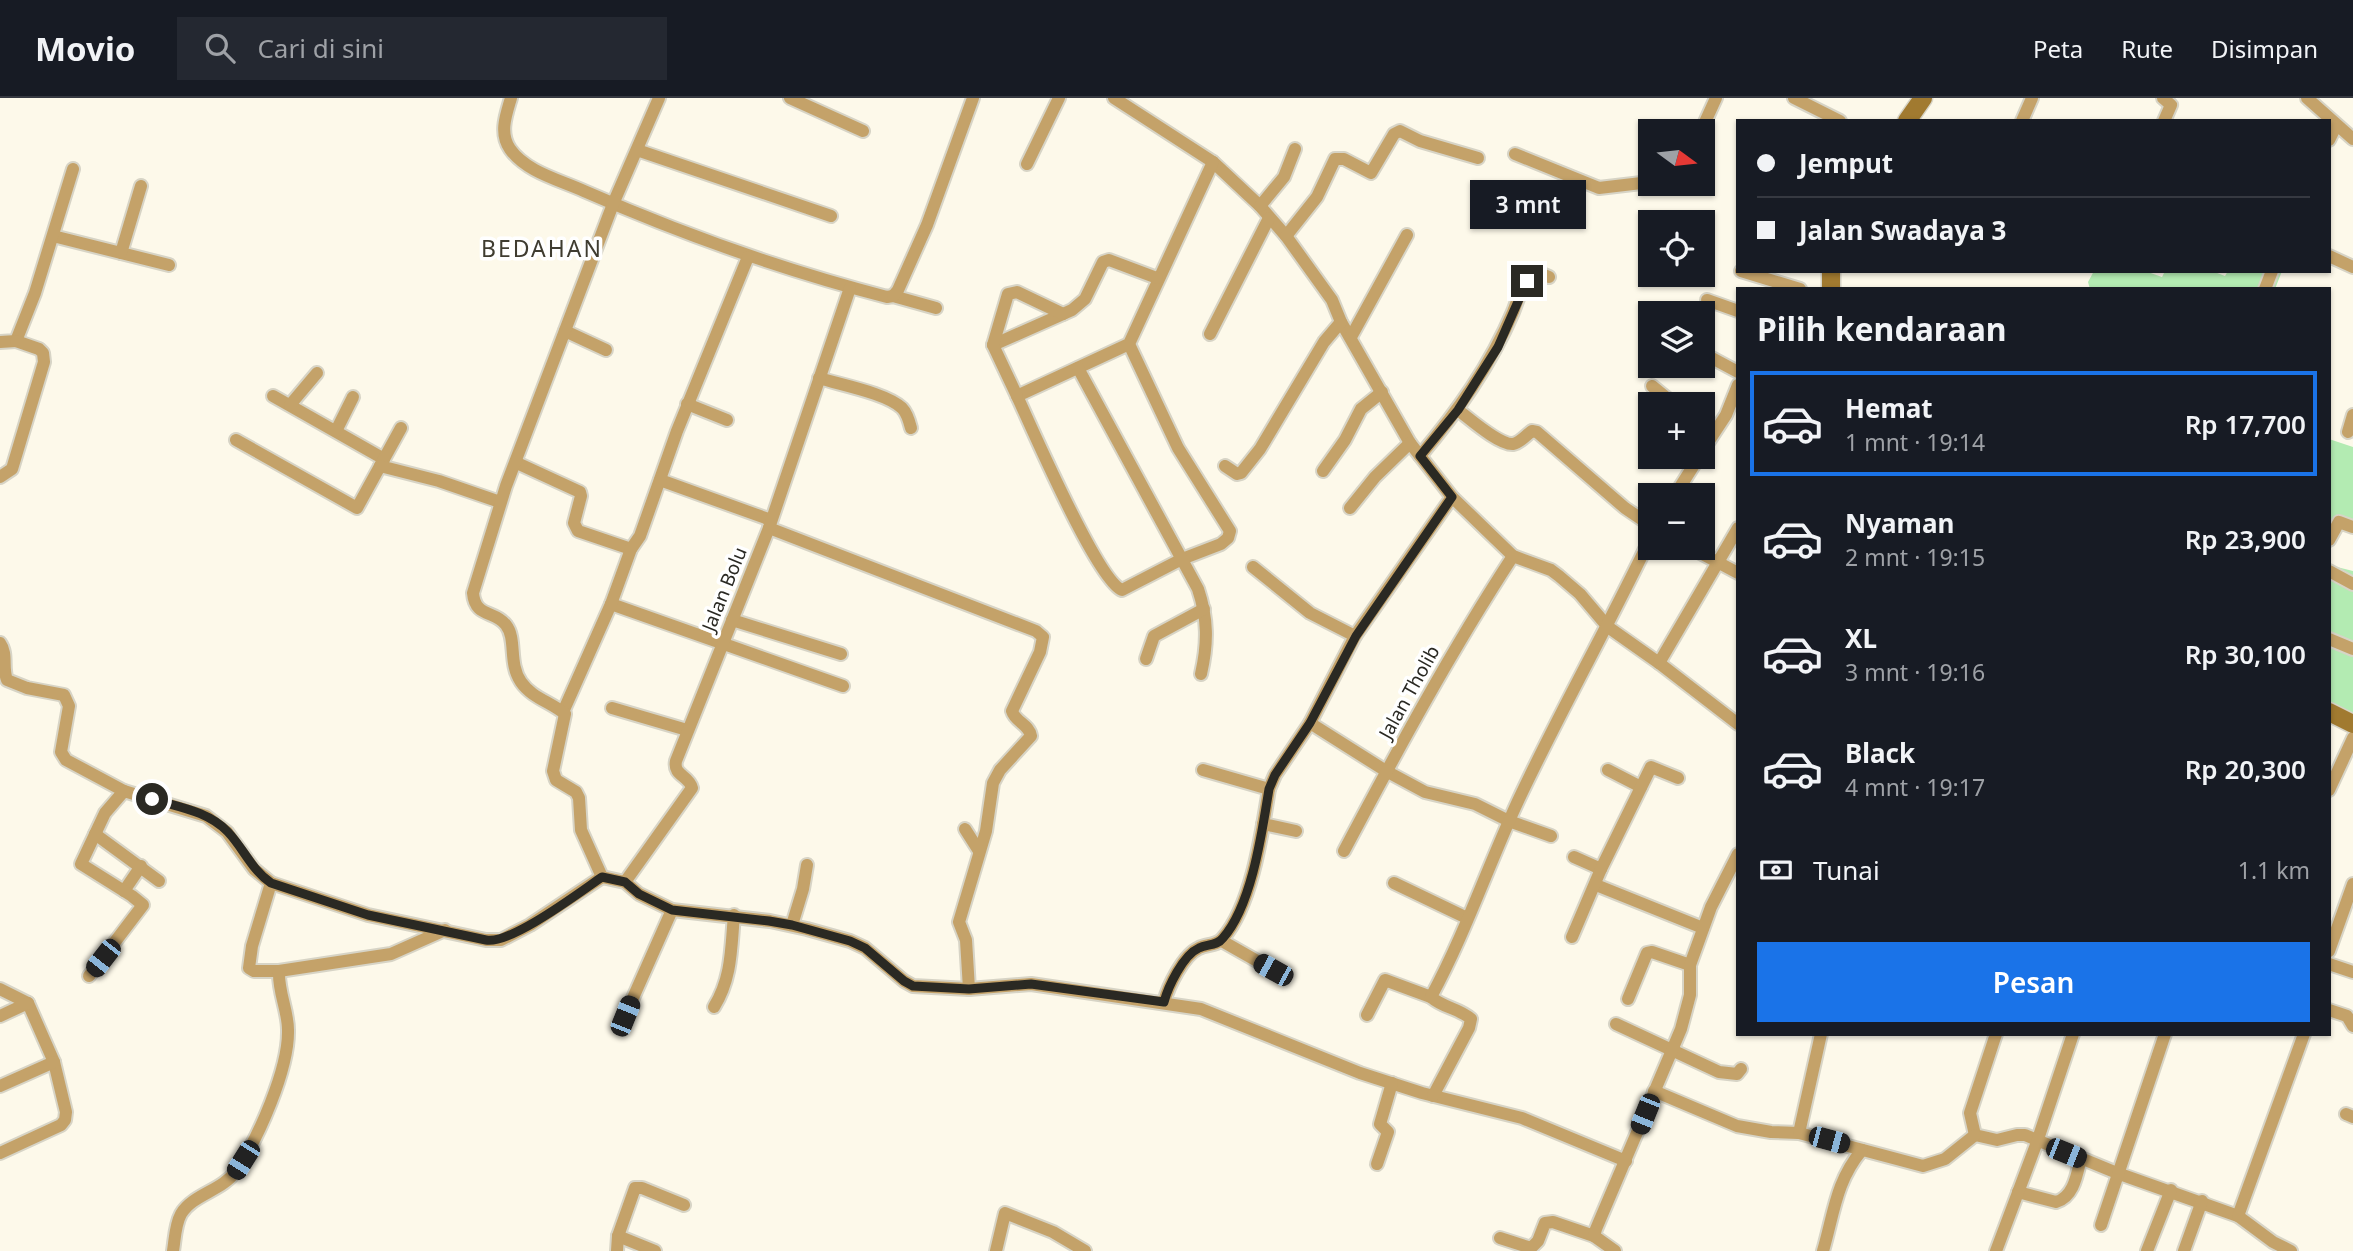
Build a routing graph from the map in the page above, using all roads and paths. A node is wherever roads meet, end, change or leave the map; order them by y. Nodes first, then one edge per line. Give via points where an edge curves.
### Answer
1 (511, 98) edge
2 (659, 98) edge
3 (790, 98) edge
4 (973, 98) edge
5 (1059, 98) edge
6 (1716, 98) edge
7 (1794, 98) edge
8 (1923, 98) edge
9 (2032, 98) edge
10 (2163, 98) edge
11 (2307, 98) edge
12 (1122, 100) edge
13 (1706, 119) edge
14 (1836, 119) edge
15 (1908, 119) edge
16 (2023, 119) edge
17 (2165, 119) edge
18 (2330, 119) edge
19 (2331, 120) edge
20 (2336, 125) junction
21 (863, 131) dead end
22 (2331, 136) edge
23 (2353, 139) edge
24 (1295, 149) dead end
25 (637, 150) junction
26 (1516, 154) dead end
27 (1478, 158) dead end
28 (1213, 162) junction
29 (1027, 164) dead end
30 (73, 169) dead end
31 (1638, 183) edge
32 (141, 186) dead end
33 (613, 204) junction
34 (1260, 206) junction
35 (831, 216) dead end
36 (1269, 218) junction
37 (1406, 234) dead end
38 (53, 236) junction
39 (1286, 236) junction
40 (121, 253) junction
41 (748, 257) junction
42 (2331, 257) edge
43 (169, 265) dead end
44 (2353, 267) edge
45 (1747, 273) edge
46 (1549, 277) dead end
47 (1157, 278) junction
48 (1793, 287) edge
49 (850, 288) junction
50 (893, 296) junction
51 (1707, 300) dead end
52 (936, 309) dead end
53 (1736, 310) edge
54 (1063, 314) junction
55 (1341, 322) junction
56 (565, 331) junction
57 (1210, 334) dead end
58 (1351, 337) junction
59 (16, 341) junction
60 (0, 342) edge
61 (1129, 344) junction
62 (993, 345) junction
63 (606, 351) dead end
64 (1715, 360) edge
65 (1078, 368) junction
66 (1736, 371) edge
67 (317, 373) dead end
68 (819, 378) junction
69 (1652, 386) dead end
70 (1382, 392) junction
71 (1659, 392) edge
72 (273, 396) dead end
73 (1017, 396) junction
74 (353, 397) dead end
75 (687, 404) junction
76 (290, 405) junction
77 (1458, 410) junction
78 (1733, 414) edge
79 (2353, 415) edge
80 (727, 420) dead end
81 (401, 428) dead end
82 (911, 428) dead end
83 (1715, 428) edge
84 (336, 431) junction
85 (2348, 432) dead end
86 (236, 440) dead end
87 (1410, 443) junction
88 (1420, 456) junction
89 (382, 462) junction
90 (516, 463) junction
91 (1226, 466) dead end
92 (1323, 471) dead end
93 (0, 477) edge
94 (660, 480) junction
95 (1452, 497) junction
96 (500, 502) junction
97 (1350, 508) dead end
98 (1638, 517) edge
99 (770, 524) junction
100 (2353, 527) edge
101 (1736, 531) edge
102 (2331, 536) edge
103 (631, 549) junction
104 (1513, 556) junction
105 (1182, 559) junction
106 (1640, 560) edge
107 (1716, 561) junction
108 (1253, 567) dead end
109 (1736, 572) edge
110 (2331, 572) edge
111 (2353, 584) edge
112 (611, 604) junction
113 (1205, 609) junction
114 (732, 620) junction
115 (1608, 627) junction
116 (1356, 636) junction
117 (2331, 640) edge
118 (0, 643) edge
119 (723, 644) junction
120 (2353, 649) edge
121 (841, 654) dead end
122 (1146, 659) dead end
123 (1659, 663) junction
124 (1201, 674) dead end
125 (843, 686) dead end
126 (612, 708) dead end
127 (563, 712) junction
128 (2331, 713) edge
129 (1736, 722) edge
130 (1310, 723) junction
131 (2353, 724) edge
132 (687, 730) junction
133 (2353, 738) edge
134 (1203, 770) dead end
135 (1608, 770) dead end
136 (1386, 771) junction
137 (1678, 778) dead end
138 (2331, 786) edge
139 (1641, 787) junction
140 (1269, 789) junction
141 (124, 791) junction
142 (1509, 821) junction
143 (1263, 824) junction
144 (965, 829) dead end
145 (1296, 831) dead end
146 (95, 834) junction
147 (1551, 836) dead end
148 (979, 851) junction
149 (1344, 851) dead end
150 (1574, 857) dead end
151 (1736, 858) edge
152 (807, 865) dead end
153 (141, 866) junction
154 (1601, 869) junction
155 (602, 877) junction
156 (159, 881) dead end
157 (625, 882) junction
158 (271, 883) junction
159 (1394, 883) dead end
160 (2353, 884) edge
161 (1596, 885) junction
162 (124, 891) junction
163 (672, 910) junction
164 (2342, 914) edge
165 (734, 915) junction
166 (1467, 918) junction
167 (792, 925) junction
168 (1703, 928) junction
169 (445, 930) junction
170 (1572, 937) dead end
171 (1222, 941) junction
172 (2331, 945) edge
173 (1690, 965) junction
174 (2331, 965) edge
175 (1273, 970) dead end
176 (279, 971) junction
177 (2353, 972) edge
178 (89, 976) dead end
179 (0, 989) edge
180 (969, 989) junction
181 (1431, 996) junction
182 (1628, 999) dead end
183 (1164, 1002) junction
184 (28, 1003) junction
185 (714, 1007) dead end
186 (2331, 1011) edge
187 (1367, 1015) dead end
188 (0, 1016) edge
189 (625, 1016) dead end
190 (1616, 1024) dead end
191 (2353, 1026) edge
192 (1821, 1036) edge
193 (1995, 1036) edge
194 (2072, 1036) edge
195 (2164, 1036) edge
196 (2303, 1036) edge
197 (1672, 1049) junction
198 (54, 1062) junction
199 (1741, 1069) dead end
200 (1392, 1083) junction
201 (0, 1086) edge
202 (1654, 1091) junction
203 (1433, 1096) junction
204 (1799, 1133) junction
205 (1975, 1135) junction
206 (2037, 1142) junction
207 (1862, 1150) junction
208 (0, 1153) edge
209 (2081, 1158) junction
210 (1626, 1161) junction
211 (1377, 1164) dead end
212 (2117, 1173) junction
213 (2171, 1190) junction
214 (2018, 1192) junction
215 (2202, 1202) junction
216 (684, 1205) dead end
217 (2238, 1216) junction
218 (2101, 1225) dead end
219 (618, 1236) junction
220 (1594, 1236) junction
221 (1500, 1238) dead end
222 (2271, 1246) edge
223 (173, 1251) edge
224 (617, 1251) edge
225 (655, 1251) edge
226 (996, 1251) edge
227 (1085, 1251) edge
228 (1615, 1251) edge
229 (1823, 1251) edge
230 (1996, 1251) edge
231 (2147, 1251) edge
232 (2184, 1251) edge
233 (2291, 1251) edge

1 - 33 street via 505,139 519,159
2 - 25 street
3 - 21 street
4 - 50 street via 927,225
5 - 29 street
6 - 13 street
7 - 14 street
8 - 15 street
9 - 16 street
10 - 17 street via 2171,107
11 - 18 street
12 - 28 street
19 - 20 street
20 - 22 street
20 - 23 street
24 - 34 street via 1284,177
25 - 33 street
25 - 35 street
26 - 31 street via 1599,188
27 - 39 street via 1400,131 1371,173 1335,159 1317,197
28 - 34 street
28 - 47 street
30 - 38 street
32 - 40 street
33 - 41 street
33 - 56 street
34 - 36 street
36 - 39 street
36 - 57 street
37 - 58 street
38 - 40 street
38 - 59 street
39 - 55 street via 1332,300
40 - 43 street
41 - 49 street
41 - 75 street
42 - 44 street
45 - 48 street
46 - 77 street via 1538,272 1523,286 1498,347
47 - 54 street via 1109,260 1103,262 1081,304
47 - 61 street
49 - 50 street
49 - 68 street, Jalan Bolu
50 - 52 street
51 - 53 street
54 - 62 street
54 - 62 street via 1012,292 1002,308
55 - 58 street
55 - 91 street via 1260,449 1241,472
56 - 63 street
56 - 90 street
58 - 70 street
59 - 60 street
59 - 93 street via 39,349 44,362 12,469
61 - 65 street
61 - 105 street via 1178,448 1230,531 1221,544
62 - 73 street
64 - 66 street
65 - 73 street
65 - 105 street
67 - 76 street
68 - 82 street via 890,401 904,409
68 - 99 street, Jalan Bolu
69 - 71 street
70 - 87 street
70 - 92 street via 1361,409
72 - 76 street
73 - 105 street via 1064,498 1116,588 1128,589
74 - 84 street
75 - 80 street
75 - 94 street
76 - 84 street
77 - 88 street
77 - 98 street via 1509,444 1537,432
78 - 83 street
79 - 85 street
81 - 89 street
84 - 89 street
86 - 89 street via 357,508
87 - 88 street
87 - 97 street
88 - 95 street
89 - 96 street
90 - 96 street
90 - 103 street via 580,492 574,523 578,531
94 - 99 street
94 - 103 street
95 - 104 street
95 - 116 street
96 - 127 street via 474,599 482,612 503,621 512,634 512,658 522,684
99 - 114 street, Jalan Bolu
99 - 148 street via 1041,633 1040,652 1012,710 1031,736 996,776
100 - 102 street via 2339,522
101 - 107 street
103 - 112 street
104 - 115 street via 1551,570 1580,594
104 - 136 street, Jalan Tholib
105 - 113 street
106 - 115 street
107 - 109 street
107 - 123 street
108 - 116 street via 1310,612
110 - 111 street
112 - 119 street
112 - 127 street
113 - 122 street via 1154,636
113 - 124 street via 1206,650
114 - 119 street, Jalan Bolu
114 - 121 street
115 - 123 street
115 - 142 street
116 - 130 street
117 - 120 street
118 - 141 street via 5,650 7,680 68,699 61,752 66,760
119 - 125 street
119 - 132 street, Jalan Bolu
123 - 129 street
126 - 132 street
127 - 155 street via 553,771 556,780 579,798 582,830
128 - 131 street
130 - 136 street
130 - 140 street
132 - 157 street, Jalan Bolu via 675,767 692,784 690,794
133 - 138 street
134 - 140 street
135 - 139 street
136 - 142 street via 1424,792 1475,804
136 - 149 street, Jalan Tholib
137 - 139 street via 1651,767
139 - 154 street
140 - 143 street
141 - 146 street
141 - 158 street via 206,816 227,832 254,869
142 - 147 street
142 - 166 street
143 - 145 street
143 - 171 street via 1247,894
144 - 148 street
146 - 153 street
146 - 162 street via 81,864
148 - 180 street via 959,922 966,940
150 - 154 street
151 - 168 street
152 - 167 street
153 - 156 street
153 - 162 street
154 - 161 street
155 - 157 street
155 - 169 street via 501,940
157 - 163 street
158 - 169 street via 368,915
158 - 176 street via 249,968
159 - 166 street
160 - 164 street
161 - 168 street
161 - 170 street
162 - 178 street via 143,905
163 - 165 street
163 - 189 street
164 - 172 street
165 - 167 street
165 - 185 street via 729,974
166 - 181 street
167 - 180 street via 865,948 913,986
168 - 173 street
169 - 176 street via 391,954
171 - 175 street
171 - 183 street via 1193,953 1168,988
173 - 182 street via 1647,953
173 - 197 street via 1690,996
174 - 177 street
176 - 223 street via 287,1048 268,1106 235,1173 180,1216
179 - 184 street
180 - 183 street via 1031,984
181 - 187 street via 1384,980
181 - 203 street via 1439,1005 1471,1019
183 - 200 street via 1223,1016
184 - 188 street
184 - 198 street
186 - 191 street via 2347,1016
190 - 197 street
192 - 204 street
193 - 205 street via 1970,1113
194 - 206 street
195 - 212 street
196 - 217 street
197 - 199 street via 1719,1072 1732,1075
197 - 202 street
198 - 201 street
198 - 208 street via 65,1120
200 - 203 street
200 - 211 street via 1380,1124 1388,1132
202 - 204 street via 1737,1126
202 - 210 street
203 - 210 street via 1522,1118
204 - 207 street
205 - 206 street via 1997,1140 2025,1135
205 - 207 street via 1937,1163 1923,1166
206 - 209 street
206 - 214 street
207 - 229 street via 1838,1188
209 - 212 street
209 - 214 street via 2074,1182 2062,1200
210 - 220 street
212 - 213 street
212 - 218 street
213 - 215 street
213 - 231 street
214 - 230 street
215 - 217 street
215 - 232 street
216 - 219 street via 635,1188
217 - 222 street
219 - 224 street
219 - 225 street
220 - 221 street via 1553,1222 1545,1223 1532,1247
220 - 228 street
222 - 233 street
226 - 227 street via 1004,1213 1053,1232

